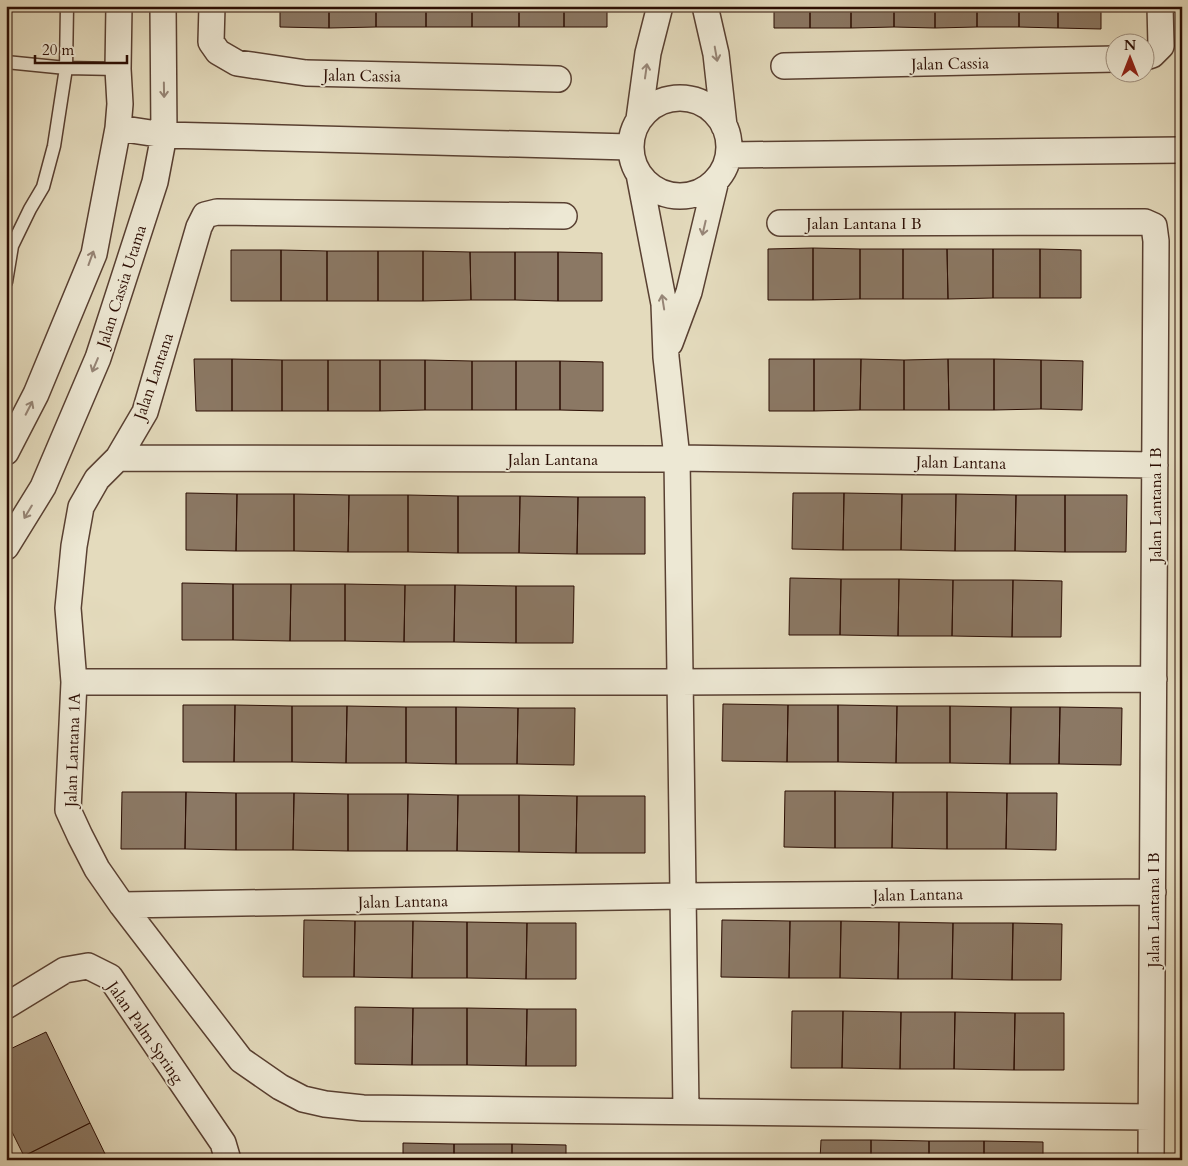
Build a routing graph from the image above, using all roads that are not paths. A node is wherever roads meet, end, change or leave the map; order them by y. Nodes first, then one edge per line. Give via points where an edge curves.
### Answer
1 (67, 6) edge
2 (119, 6) edge
3 (162, 6) edge
4 (212, 6) edge
5 (660, 6) edge
6 (705, 6) edge
7 (1160, 6) edge
8 (1156, 51) edge
9 (1106, 59) edge
10 (6, 62) edge
11 (784, 66) dead end
12 (66, 68) junction
13 (118, 69) junction
14 (558, 79) dead end
15 (639, 119) junction
16 (724, 126) junction
17 (118, 128) junction
18 (164, 135) junction
19 (630, 147) junction
20 (1182, 150) edge
21 (728, 155) junction
22 (639, 174) junction
23 (716, 180) junction
24 (564, 216) dead end
25 (780, 223) dead end
26 (9, 245) edge
27 (6, 282) edge
28 (667, 350) junction
29 (6, 452) edge
30 (118, 458) junction
31 (677, 458) junction
32 (1156, 465) junction
33 (6, 548) edge
34 (1154, 679) junction
35 (74, 682) junction
36 (679, 682) junction
37 (1153, 892) junction
38 (683, 896) junction
39 (122, 905) junction
40 (6, 1006) edge
41 (686, 1111) junction
42 (1151, 1116) junction
43 (228, 1160) edge
44 (1151, 1160) edge

1 - 12 lane
2 - 13 street
3 -> 18 street, Jalan Cassia Utama
4 - 14 street, Jalan Cassia via 211,42 218,52 237,63 306,74
15 -> 5 street via 648,53
6 -> 16 street via 716,54
7 - 8 street via 1161,46
9 - 11 street, Jalan Cassia
10 - 12 lane
12 - 13 lane
12 - 26 lane via 54,146 43,187
13 - 17 street
15 - 16 street via 666,99 683,98 700,102 715,112
15 - 19 street via 632,132
16 - 21 street
17 - 18 street
29 -> 17 street via 36,394 94,254
18 - 19 street
18 -> 33 street, Jalan Cassia Utama via 155,182 98,358 43,487
19 - 22 street via 632,161
20 - 21 street
21 - 23 street
22 - 23 street via 649,185 676,196 704,190
28 -> 22 street via 664,304
23 -> 28 street via 689,292
24 - 30 street, Jalan Lantana via 217,212 205,215 145,412
25 - 32 street, Jalan Lantana I B via 1145,222 1154,226
26 - 27 lane
28 - 31 street
30 - 31 street, Jalan Lantana
30 - 35 street, Jalan Lantana 1A via 97,479 81,507 68,608
31 - 32 street, Jalan Lantana
31 - 36 street
32 - 34 street, Jalan Lantana I B
34 - 36 street
34 - 37 street, Jalan Lantana I B
35 - 36 street
35 - 39 street, Jalan Lantana 1A via 68,810 97,869
36 - 38 street
37 - 38 street, Jalan Lantana
37 - 42 street, Jalan Lantana I B
38 - 39 street, Jalan Lantana
38 - 41 street
39 - 41 street, Jalan Lantana 1A via 241,1060 303,1099 363,1108
40 - 43 street, Jalan Palm Spring via 65,970 88,966 110,977 222,1143
41 - 42 street
42 - 44 street, Jalan Lantana I B

